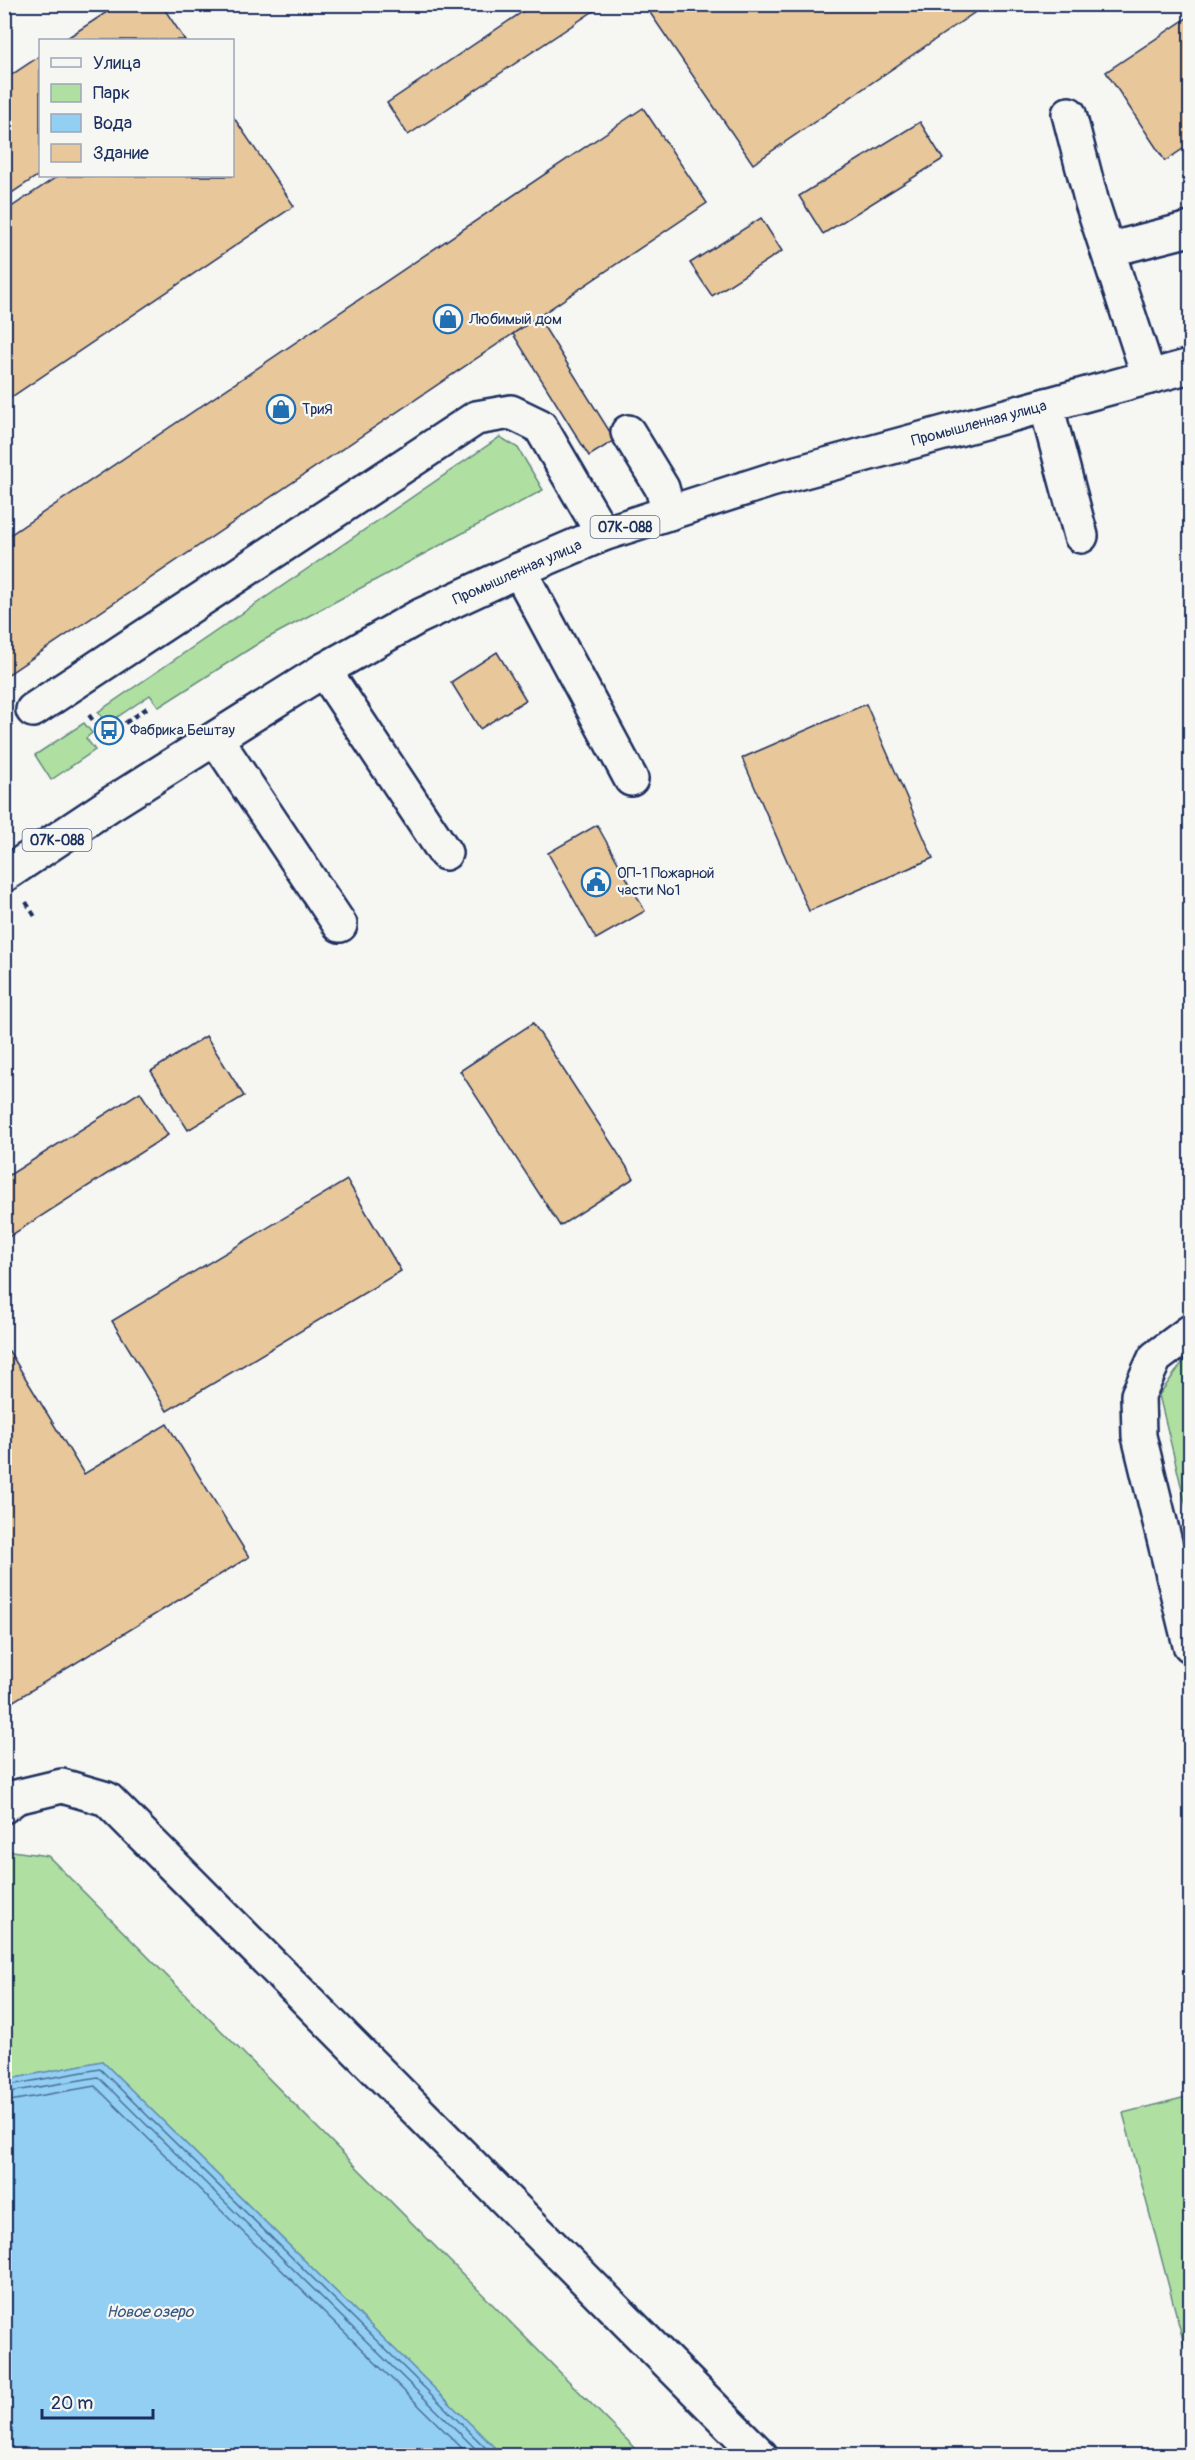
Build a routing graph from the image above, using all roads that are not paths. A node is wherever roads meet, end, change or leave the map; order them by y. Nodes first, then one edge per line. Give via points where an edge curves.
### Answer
1 (1069, 114) dead end
2 (1191, 229) edge
3 (1108, 250) junction
4 (1191, 366) edge
5 (1149, 377) junction
6 (1046, 405) junction
7 (628, 432) dead end
8 (669, 513) junction
9 (603, 534) junction
10 (1081, 536) dead end
11 (519, 570) junction
12 (324, 670) junction
13 (33, 710) dead end
14 (216, 739) junction
15 (631, 779) dead end
16 (445, 853) dead end
17 (4, 875) edge
18 (340, 925) dead end
19 (1191, 1332) edge
20 (1191, 1645) edge
21 (4, 1806) edge
22 (761, 2456) edge

1 - 3 main road
2 - 3 main road
3 - 5 main road
4 - 5 main road, Промышленная улица / 07К-088
5 - 6 main road, Промышленная улица / 07К-088
6 - 8 main road, Промышленная улица / 07К-088 via 771,480
6 - 10 main road
7 - 8 main road via 662,488
8 - 9 main road, Промышленная улица / 07К-088
9 - 11 main road, Промышленная улица / 07К-088
9 - 13 main road via 540,426 511,412 476,418
11 - 12 main road, Промышленная улица / 07К-088 via 418,617
11 - 15 main road
12 - 14 main road, Промышленная улица / 07К-088
12 - 16 main road
14 - 17 main road, Промышленная улица / 07К-088
14 - 18 main road
19 - 20 main road via 1155,1358 1137,1395 1139,1436
21 - 22 main road via 16,1797 62,1786 107,1799

